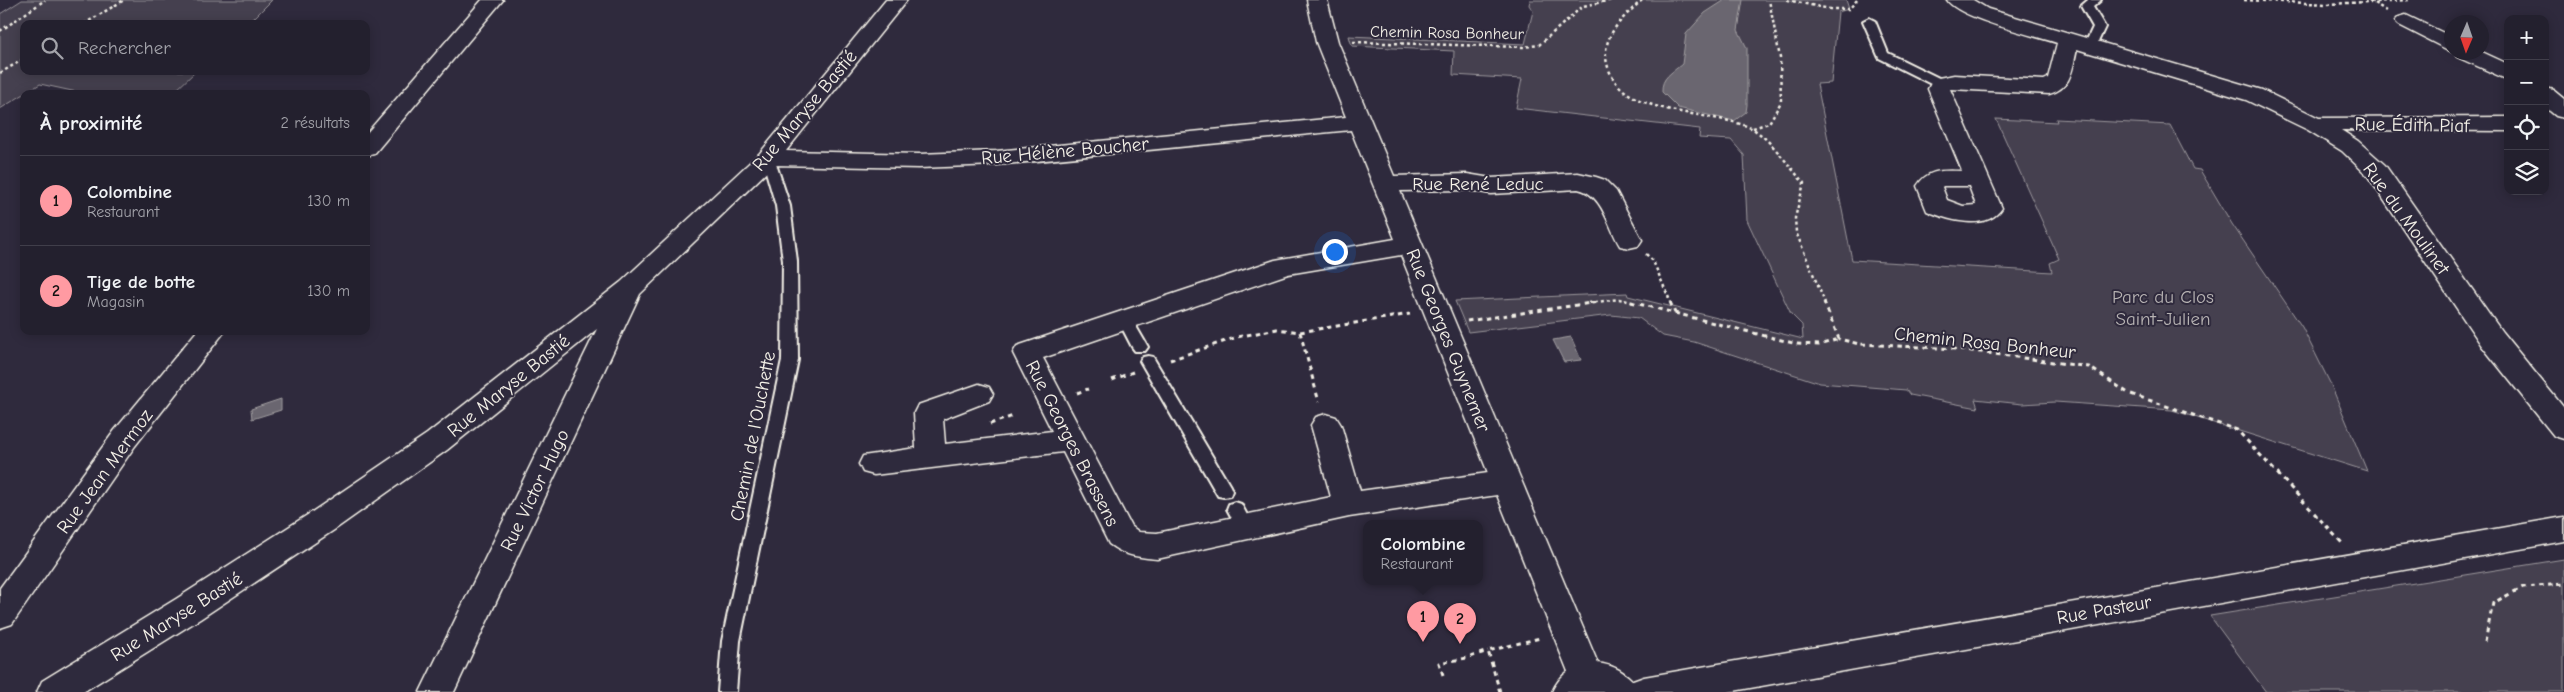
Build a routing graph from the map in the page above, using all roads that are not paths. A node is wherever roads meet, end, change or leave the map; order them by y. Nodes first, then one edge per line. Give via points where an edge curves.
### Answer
1 (493, 0) edge
2 (897, 0) edge
3 (1317, 0) edge
4 (2095, 0) edge
5 (1962, 3) edge
6 (2408, 10) edge
7 (1870, 21) dead end
8 (2444, 39) edge
9 (2080, 41) junction
10 (2481, 60) edge
11 (2504, 72) edge
12 (1941, 84) junction
13 (2549, 103) edge
14 (2558, 120) edge
15 (1361, 122) junction
16 (2316, 124) junction
17 (2504, 124) edge
18 (370, 143) edge
19 (768, 158) junction
20 (1978, 179) dead end
21 (1384, 184) junction
22 (1629, 240) road end
23 (1410, 245) junction
24 (630, 288) junction
25 (1124, 320) junction
26 (209, 335) edge
27 (1140, 347) dead end
28 (1150, 363) road end
29 (979, 394) dead end
30 (1326, 425) road end
31 (2564, 428) edge
32 (1071, 440) junction
33 (931, 458) junction
34 (874, 464) dead end
35 (1506, 482) junction
36 (1224, 491) dead end
37 (1349, 505) junction
38 (2564, 529) edge
39 (0, 614) edge
40 (1578, 685) edge
41 (54, 692) edge
42 (437, 692) edge
43 (727, 692) edge
44 (1621, 692) edge
45 (1644, 692) edge

1 - 18 street
2 - 19 street, Rue Maryse Bastié
3 - 15 street, Rue Georges Guynemer via 1327,42
4 - 9 lane via 2087,6 2099,27
5 - 9 street, Rue du Moulinet
6 - 8 street
7 - 12 lane via 1883,55
9 - 12 street via 2058,81 2049,87
9 - 16 street, Rue du Moulinet via 2254,95
10 - 11 street
12 - 20 street via 1939,89
13 - 14 street
15 - 19 street, Rue Hélène Boucher via 996,158 919,161
15 - 21 street, Rue Georges Guynemer
16 - 17 street, Rue Édith Piaf via 2463,127
16 - 31 street, Rue du Moulinet via 2350,146 2376,170 2492,339
19 - 24 street, Rue Maryse Bastié
19 - 43 lane, Chemin de l'Ouchette via 782,206 790,260 790,360 731,641
21 - 22 street, Rue René Leduc via 1467,182 1491,186 1578,181 1596,185 1607,196
21 - 23 street, Rue Georges Guynemer
23 - 25 street, Rue Georges Brassens via 1284,266
23 - 35 street, Rue Georges Guynemer
24 - 41 street, Rue Maryse Bastié via 437,442 196,604
24 - 42 street, Rue Victor Hugo
25 - 27 lane
25 - 32 street, Rue Georges Brassens via 1027,353
26 - 39 street, Rue Jean Mermoz via 125,438
28 - 36 lane
29 - 33 street via 928,413
30 - 37 street
32 - 33 street
32 - 37 street, Rue Georges Brassens via 1120,535 1132,544 1157,546 1240,518
33 - 34 street
35 - 37 street, Rue Georges Brassens
35 - 40 street, Rue Georges Guynemer
38 - 45 street, Rue Pasteur
40 - 44 street via 1608,681

